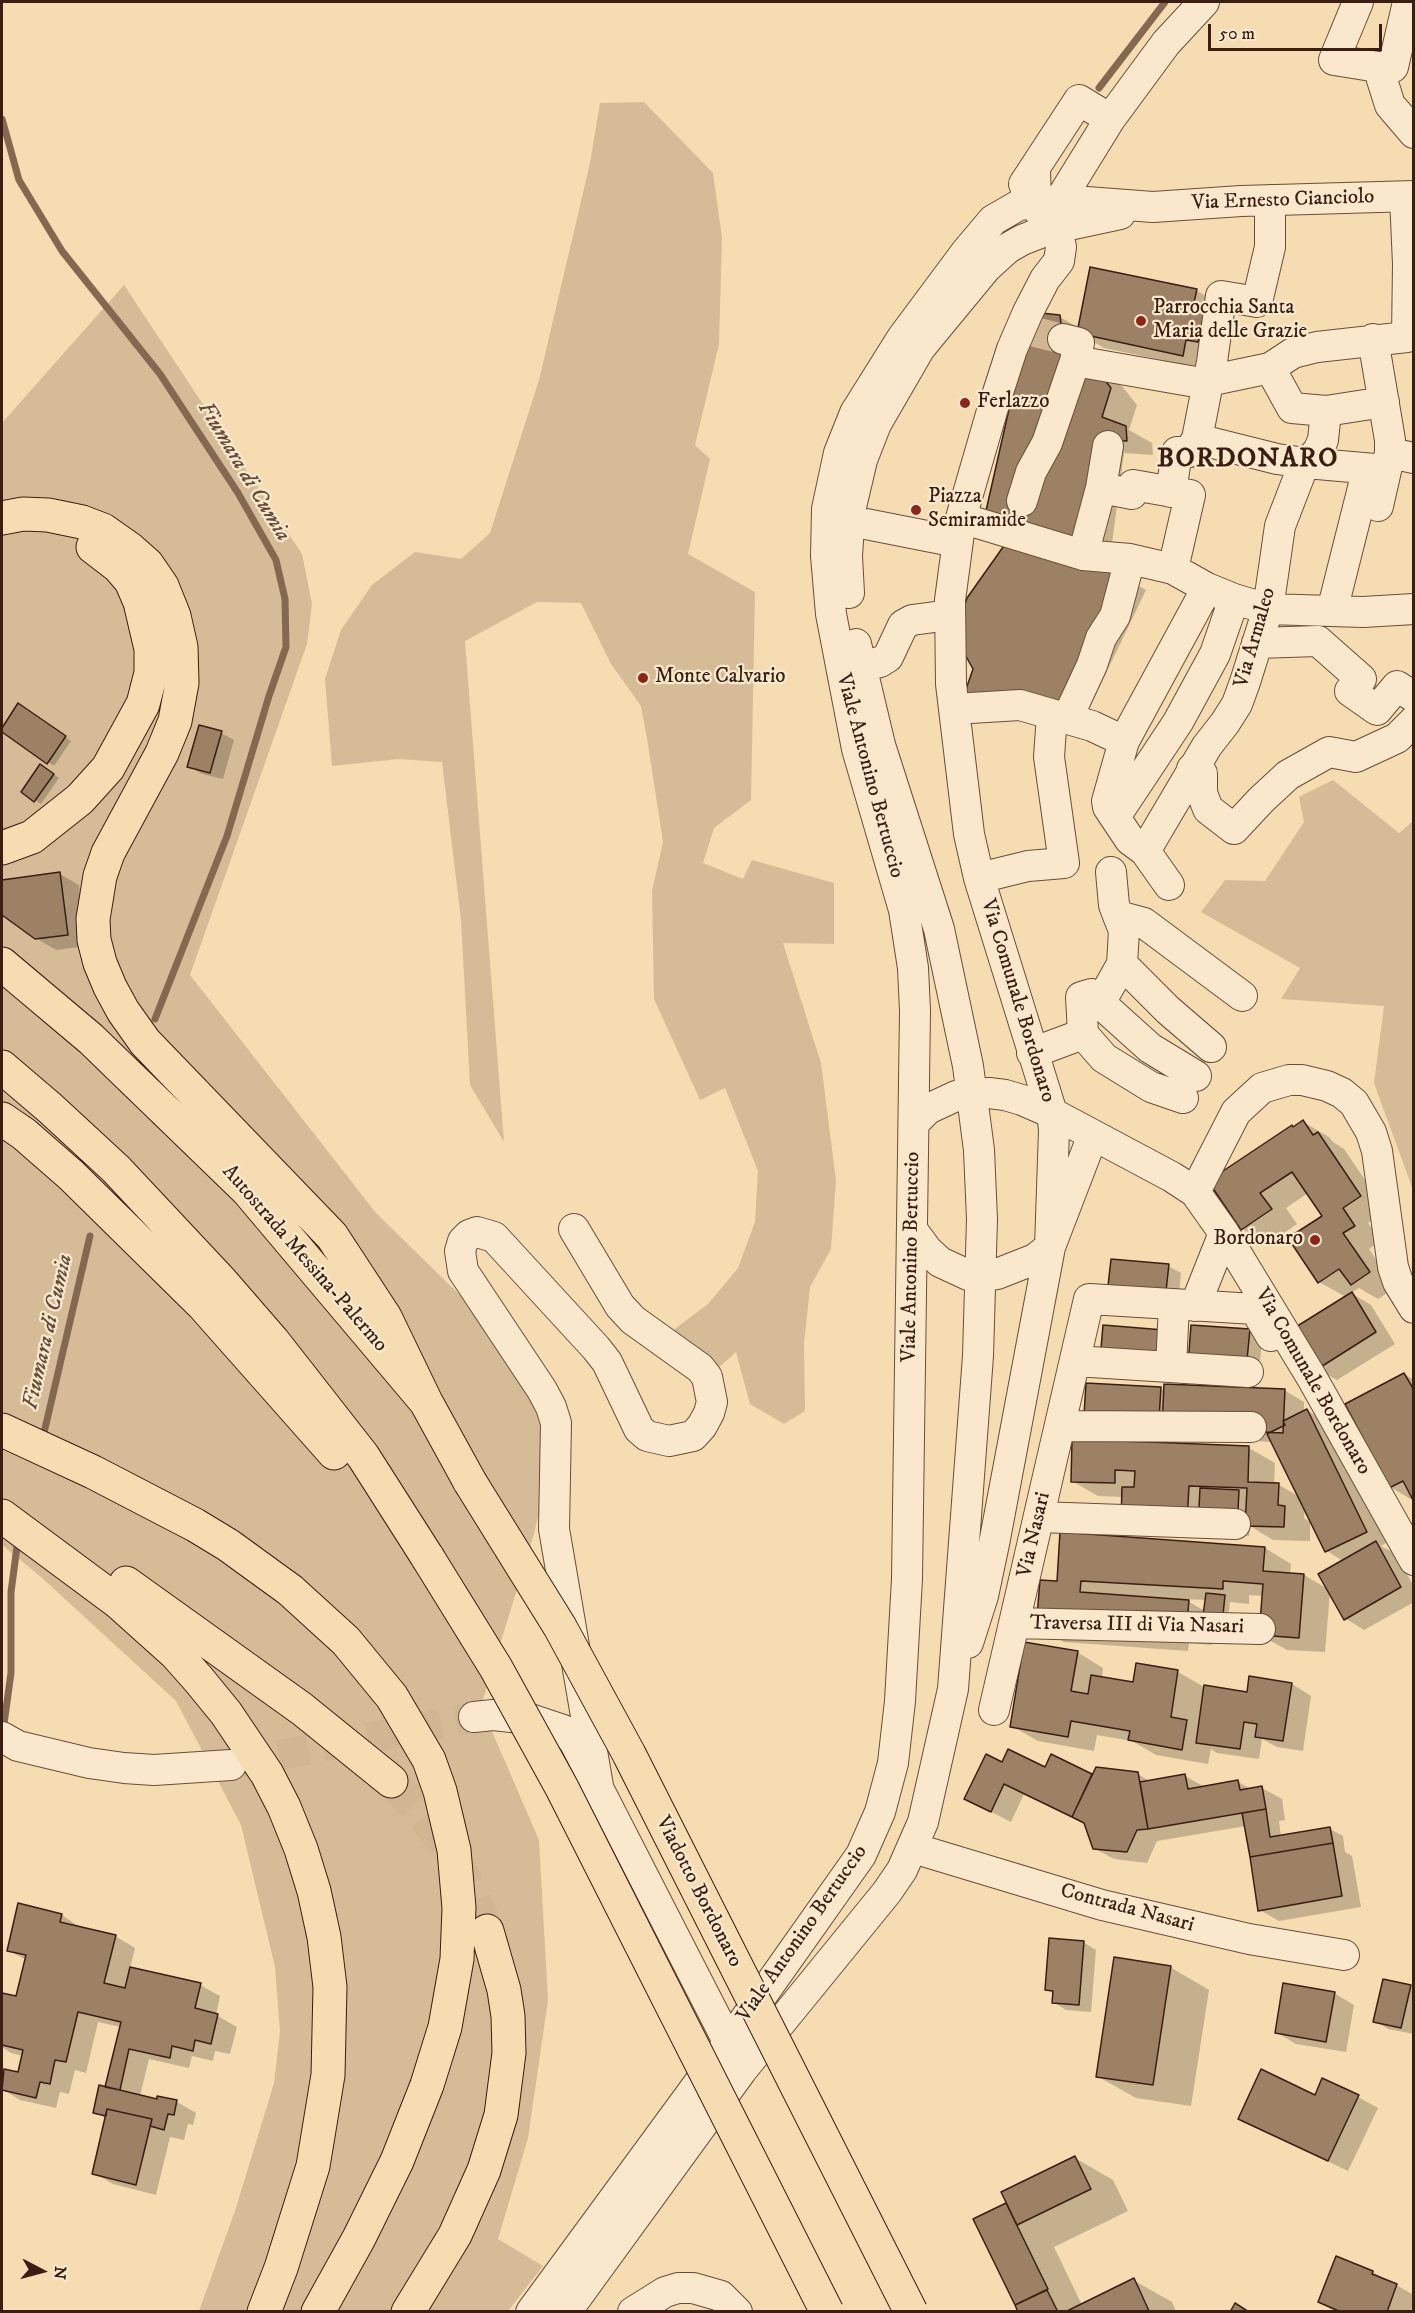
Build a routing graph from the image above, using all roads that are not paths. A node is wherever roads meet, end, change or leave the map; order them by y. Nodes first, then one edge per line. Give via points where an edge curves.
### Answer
1 (1204, 2) edge
2 (1358, 2) edge
3 (1408, 2) edge
4 (1395, 64) edge
5 (1402, 101) edge
6 (1110, 120) junction
7 (1413, 133) edge
8 (1035, 169) junction
9 (1409, 196) edge
10 (1270, 200) junction
11 (1048, 201) junction
12 (1153, 207) junction
13 (1005, 211) junction
14 (1050, 229) junction
15 (1373, 339) junction
16 (1270, 368) junction
17 (1207, 382) junction
18 (1384, 402) junction
19 (1326, 411) junction
20 (1197, 439) junction
21 (1108, 446) dead end
22 (1306, 463) junction
23 (1389, 463) edge
24 (1101, 488) junction
25 (1171, 492) junction
26 (1022, 501) dead end
27 (1378, 506) dead end
28 (2, 518) edge
29 (866, 524) dead end
30 (959, 530) junction
31 (2, 534) edge
32 (1083, 555) junction
33 (1130, 559) junction
34 (1173, 569) junction
35 (1207, 588) junction
36 (1234, 599) junction
37 (1268, 609) junction
38 (1413, 609) edge
39 (1332, 611) junction
40 (950, 615) junction
41 (1257, 643) junction
42 (861, 666) junction
43 (1413, 697) edge
44 (954, 709) junction
45 (1060, 717) junction
46 (1413, 721) edge
47 (1124, 741) junction
48 (1192, 769) junction
49 (1115, 817) junction
50 (2, 848) edge
51 (1145, 851) junction
52 (1111, 872) dead end
53 (979, 878) junction
54 (1169, 885) dead end
55 (1118, 916) junction
56 (2, 964) edge
57 (1122, 964) junction
58 (1242, 996) dead end
59 (1100, 1003) junction
60 (1083, 1034) junction
61 (1210, 1047) dead end
62 (1032, 1053) junction
63 (2, 1067) edge
64 (972, 1093) junction
65 (1052, 1113) junction
66 (2, 1119) edge
67 (914, 1123) junction
68 (1094, 1135) junction
69 (1195, 1192) junction
70 (574, 1229) dead end
71 (913, 1231) junction
72 (1224, 1233) junction
73 (1050, 1247) junction
74 (980, 1277) junction
75 (1184, 1305) junction
76 (1413, 1308) edge
77 (1075, 1361) junction
78 (1171, 1367) junction
79 (1248, 1372) dead end
80 (1312, 1378) junction
81 (426, 1402) junction
82 (1060, 1426) junction
83 (1251, 1427) dead end
84 (2, 1430) edge
85 (2, 1447) edge
86 (470, 1482) joint
87 (2, 1497) edge
88 (2, 1516) edge
89 (1039, 1517) junction
90 (1234, 1524) dead end
91 (428, 1558) junction
92 (1413, 1560) edge
93 (1014, 1623) junction
94 (1260, 1629) dead end
95 (953, 1689) junction
96 (994, 1710) dead end
97 (474, 1717) tunnel mouth
98 (2, 1737) edge
99 (231, 1765) tunnel mouth
100 (391, 1781) tunnel mouth
101 (598, 1786) junction
102 (913, 1848) junction
103 (487, 1931) tunnel mouth
104 (1344, 1955) dead end
105 (729, 2042) junction
106 (742, 2070) junction
107 (264, 2312) edge
108 (300, 2312) edge
109 (318, 2312) edge
110 (408, 2312) edge
111 (531, 2312) edge
112 (567, 2312) edge
113 (633, 2312) edge
114 (737, 2312) edge
115 (827, 2312) edge
116 (911, 2312) edge

1 - 6 street via 1166,43
2 - 4 street via 1334,60
3 - 4 street
4 - 5 street
5 - 7 street
6 - 8 street via 1079,100
6 - 11 street
8 - 11 street
8 - 13 street
9 - 10 street, Via Ernesto Cianciolo
9 - 15 street via 1407,337
10 - 12 street, Via Ernesto Cianciolo
10 - 17 street via 1270,248 1257,303 1221,296
11 - 12 street, Viale Antonino Bertuccio
11 - 13 street, Viale Antonino Bertuccio
11 - 14 street
12 - 14 street, Viale Antonino Bertuccio
13 - 67 street, Viale Antonino Bertuccio via 966,252 902,338 861,403 839,453 827,509 827,583 836,645 857,749 909,934 915,1011
14 - 30 street via 1059,238 1059,261 1045,279 992,411
14 - 42 street, Viale Antonino Bertuccio via 1008,248 986,268 920,348 876,424 858,476 848,534 848,582
15 - 16 street via 1293,353
15 - 18 street
16 - 17 street
16 - 19 street via 1292,408
17 - 20 street
17 - 26 street via 1069,350 1047,443 1031,472
18 - 19 street
18 - 23 street
19 - 22 street, Via Armaleo via 1323,440
20 - 22 street
20 - 25 street via 1189,452 1177,452
21 - 24 street
22 - 23 street
22 - 37 street, Via Armaleo via 1281,526
23 - 27 street
23 - 39 street via 1339,578
24 - 25 street via 1132,494 1134,485
24 - 32 street
25 - 34 street via 1190,495
28 - 81 highway via 48,515 103,530 147,564 162,586 181,647 182,683 175,720 162,753 108,853 100,876 93,919 100,963 123,1011 145,1042 332,1236 385,1317
29 - 30 street
30 - 32 street
30 - 40 street, Via Comunale Bordonaro
31 - 50 highway via 26,529 66,536 96,548 131,582 151,649 151,673 143,704 108,768 54,821 32,837
32 - 33 street
33 - 34 street
33 - 45 street via 1115,616 1092,665
34 - 35 street
35 - 36 street
35 - 47 street
36 - 37 street
36 - 49 street via 1215,654 1178,722
37 - 39 street
37 - 41 street, Via Armaleo
38 - 39 street
40 - 42 street via 912,620 903,625 888,657
40 - 44 street, Via Comunale Bordonaro
41 - 43 street via 1318,641 1361,679 1350,691 1377,710 1397,686
41 - 48 street, Via Armaleo via 1237,704
42 - 64 street, Viale Antonino Bertuccio via 880,745 939,929
44 - 45 street via 1020,705
44 - 53 street, Via Comunale Bordonaro via 969,834
45 - 47 street
45 - 53 street via 1049,757 1064,863 1028,866
46 - 48 street via 1397,738 1356,757 1329,752 1288,775 1234,829 1208,809 1202,793 1202,774
47 - 49 street via 1107,801
48 - 51 street, Via Armaleo
49 - 51 street via 1130,840
51 - 54 street
52 - 55 street
53 - 62 street, Via Comunale Bordonaro
55 - 57 street via 1124,931
55 - 58 street via 1144,923
56 - 81 highway, Autostrada Messina-Palermo via 91,1039 248,1191
57 - 59 street
57 - 61 street
59 - 60 street via 1091,994 1081,997
59 - 60 street via 1190,1087 1151,1087 1104,1058
60 - 62 street
62 - 65 street, Via Comunale Bordonaro
63 - 91 highway via 116,1169 273,1341 363,1456
64 - 65 street via 1005,1095
64 - 67 street via 928,1109
64 - 74 street, Viale Antonino Bertuccio via 980,1180
65 - 68 street, Via Comunale Bordonaro
65 - 73 street
66 - 91 highway via 71,1175 203,1305
67 - 71 street, Viale Antonino Bertuccio
68 - 69 street, Via Comunale Bordonaro
68 - 73 street
69 - 72 street, Via Comunale Bordonaro
69 - 76 street via 1236,1112 1262,1088 1296,1080 1342,1093 1354,1103 1371,1132 1393,1267
70 - 101 street via 620,1306 633,1320 700,1368 707,1377 712,1402 693,1436 669,1442 647,1436 639,1429 607,1362 494,1237 477,1232 463,1241 463,1271 542,1390 556,1423 554,1530
71 - 74 street via 940,1262 954,1271
71 - 105 street, Viale Antonino Bertuccio via 907,1578 899,1713 889,1780 861,1855
72 - 75 street
72 - 80 street, Via Comunale Bordonaro
73 - 74 street via 1019,1266
73 - 95 street via 983,1596
74 - 95 street, Viale Antonino Bertuccio via 978,1356
75 - 77 street, Via Nasari via 1089,1299
75 - 78 street
75 - 80 street, Via Nasari via 1255,1309 1293,1374
77 - 78 street
77 - 82 street, Via Nasari
78 - 79 street
80 - 92 street, Via Comunale Bordonaro
81 - 86 highway, Autostrada Messina-Palermo
82 - 83 street
82 - 89 street, Via Nasari
84 - 109 highway via 195,1525 290,1590 346,1641 392,1697 429,1760 454,1850 459,1908 457,1959 445,2027 397,2161
85 - 108 highway via 188,1539 281,1604 333,1651 380,1710 414,1767 425,1798 438,1855 443,1905 429,2022 383,2153
86 - 116 highway, Viadotto Bordonaro, bridge via 560,1627 628,1754
87 - 100 highway via 302,1709
88 - 107 highway via 144,1623 191,1671 226,1713 267,1774 301,1849 314,1891 329,1977 328,2075 313,2166
89 - 90 street
89 - 93 street, Via Nasari
91 - 115 highway, bridge via 496,1668 562,1788
93 - 94 street, Traversa III di Via Nasari
93 - 96 street, Via Nasari
95 - 102 street, Viale Antonino Bertuccio via 930,1797
97 - 101 street via 530,1719 563,1730 574,1741
98 - 99 street via 18,1746 124,1768
101 - 105 street
102 - 104 street, Contrada Nasari via 1102,1905 1249,1939
102 - 106 street, Viale Antonino Bertuccio via 887,1892
103 - 110 highway via 508,2016 509,2053 501,2115 468,2208
105 - 106 street
105 - 111 street, Viale Antonino Bertuccio
106 - 112 street, Viale Antonino Bertuccio
113 - 114 street via 666,2292 693,2288 721,2296

